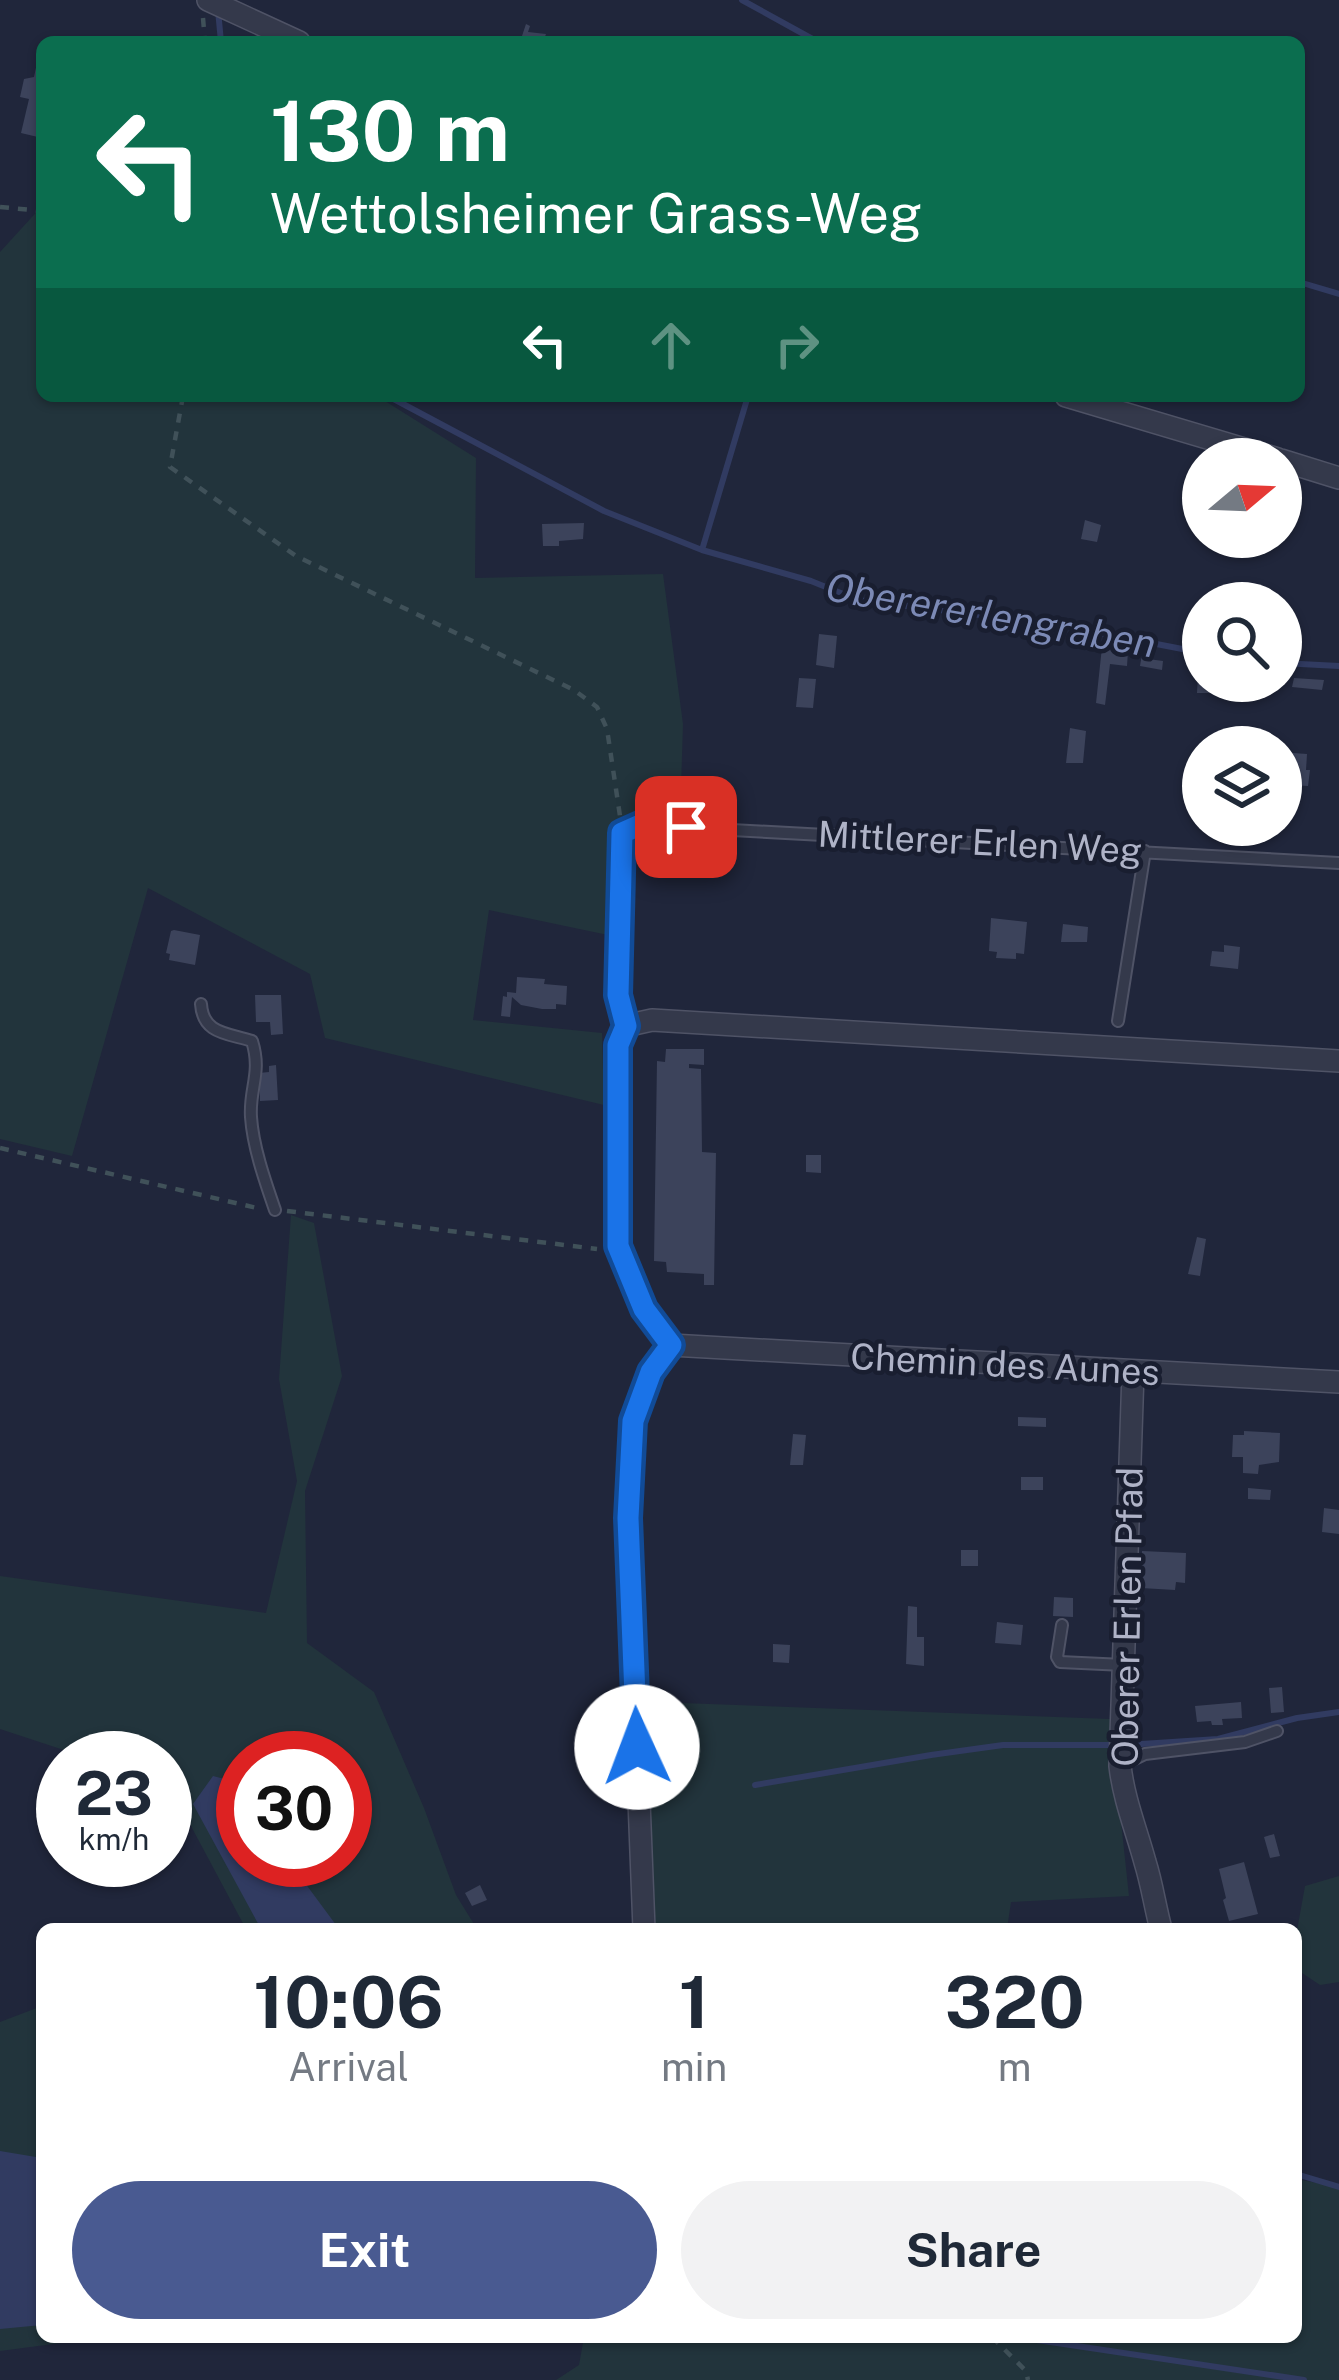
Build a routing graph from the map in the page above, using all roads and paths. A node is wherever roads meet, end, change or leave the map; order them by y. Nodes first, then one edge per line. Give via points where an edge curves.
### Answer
1 (208, 0) edge
2 (286, 36) edge
3 (0, 207) edge
4 (36, 210) edge
5 (182, 402) edge
6 (1086, 402) edge
7 (1209, 438) edge
8 (1302, 466) edge
9 (1339, 478) edge
10 (622, 833) junction
11 (1145, 851) junction
12 (1339, 863) edge
13 (201, 1004) dead end
14 (1118, 1021) dead end
15 (626, 1026) junction
16 (1339, 1061) edge
17 (0, 1148) edge
18 (275, 1210) junction
19 (618, 1246) junction
20 (671, 1345) junction
21 (1133, 1372) junction
22 (1339, 1382) edge
23 (1062, 1624) dead end
24 (1124, 1665) junction
25 (1277, 1731) dead end
26 (1120, 1766) junction
27 (644, 1923) edge
28 (1159, 1923) edge
29 (998, 2343) edge
30 (1028, 2380) edge

1 - 2 street
3 - 4 path
5 - 10 path via 170,467 296,556 597,707
6 - 7 street
8 - 9 street
10 - 11 lane, Mittlerer Erlen Weg via 640,825
10 - 15 lane via 618,995
11 - 12 lane, Mittlerer Erlen Weg
11 - 14 lane
13 - 18 lane via 208,1027 252,1041 258,1059 251,1115
15 - 16 street via 652,1020
15 - 19 street via 618,1045
17 - 18 path
18 - 19 path
19 - 20 street via 644,1309
20 - 21 street, Chemin des Aunes
20 - 27 street via 633,1421 628,1518
21 - 22 street, Chemin des Aunes
21 - 24 street, Oberer Erlen Pfad
23 - 24 lane via 1060,1662
24 - 26 street, Oberer Erlen Pfad
25 - 26 lane via 1145,1754
26 - 28 street, Oberer Erlen Pfad
29 - 30 path

